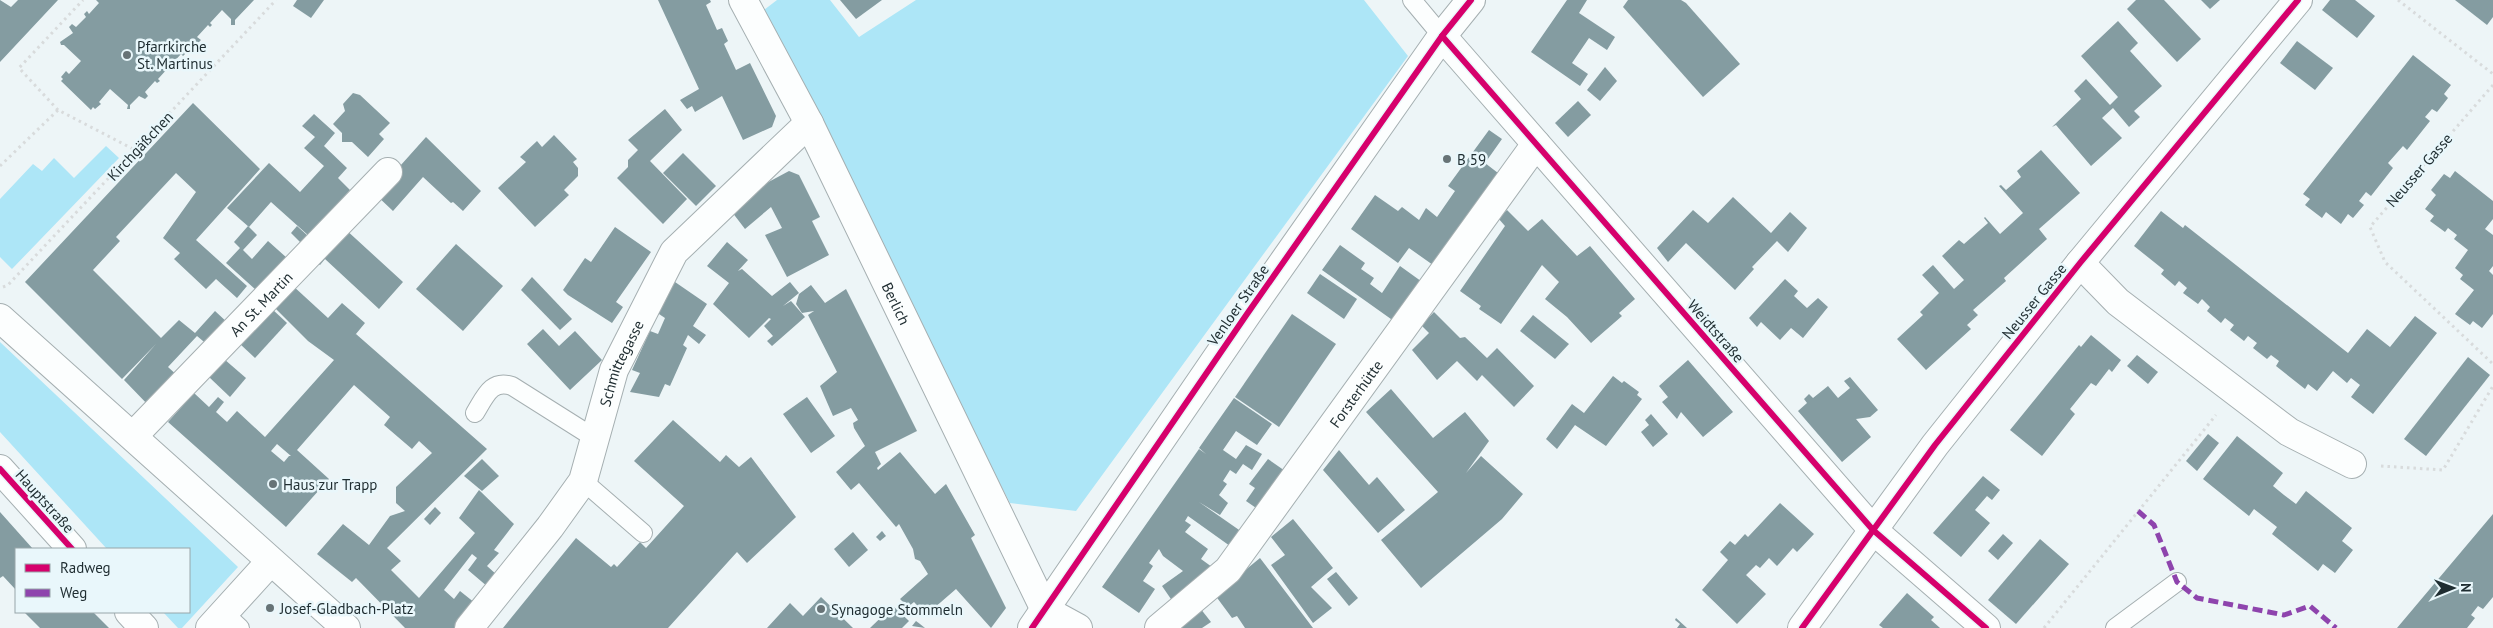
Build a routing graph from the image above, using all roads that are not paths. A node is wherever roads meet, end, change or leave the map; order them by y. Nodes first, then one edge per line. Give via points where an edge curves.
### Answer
1 (743, 0) edge
2 (1412, 0) edge
3 (1471, 0) edge
4 (2298, 0) edge
5 (1442, 36) junction
6 (809, 123) junction
7 (1536, 144) junction
8 (388, 172) dead end
9 (2080, 263) junction
10 (0, 318) edge
11 (475, 412) dead end
12 (133, 436) junction
13 (596, 439) junction
14 (2352, 464) road end
15 (0, 469) edge
16 (583, 481) junction
17 (1874, 530) junction
18 (643, 533) dead end
19 (71, 548) edge
20 (270, 562) junction
21 (2177, 582) dead end
22 (130, 613) edge
23 (1038, 619) edge
24 (224, 623) edge
25 (144, 628) edge
26 (346, 628) edge
27 (469, 628) edge
28 (1078, 628) edge
29 (1159, 628) edge
30 (1802, 628) edge
31 (1986, 628) edge
32 (2114, 628) edge

1 - 6 street, Berlich
2 - 5 lane
3 - 5 street, Venloer Straße
4 - 9 street, Neusser Gasse
5 - 7 street, Weidtstraße
5 - 23 street, Venloer Straße
6 - 13 street, Schmittegasse via 674,252 614,370
6 - 23 street, Berlich
7 - 17 street, Weidtstraße
7 - 29 street, Forsterhütte via 1228,570
8 - 12 street, An St. Martin
9 - 14 street, Neusser Gasse via 2118,302 2289,432
9 - 17 street, Neusser Gasse via 1935,445
10 - 12 street
11 - 13 lane via 491,387 502,383 512,386
12 - 20 street
13 - 16 street, Schmittegasse
15 - 19 street, Hauptstraße
16 - 18 lane
16 - 27 street, Schmittegasse
17 - 30 street, Neusser Gasse
17 - 31 street, Weidtstraße
20 - 24 street
20 - 26 street
21 - 32 lane
22 - 25 street
23 - 28 street

